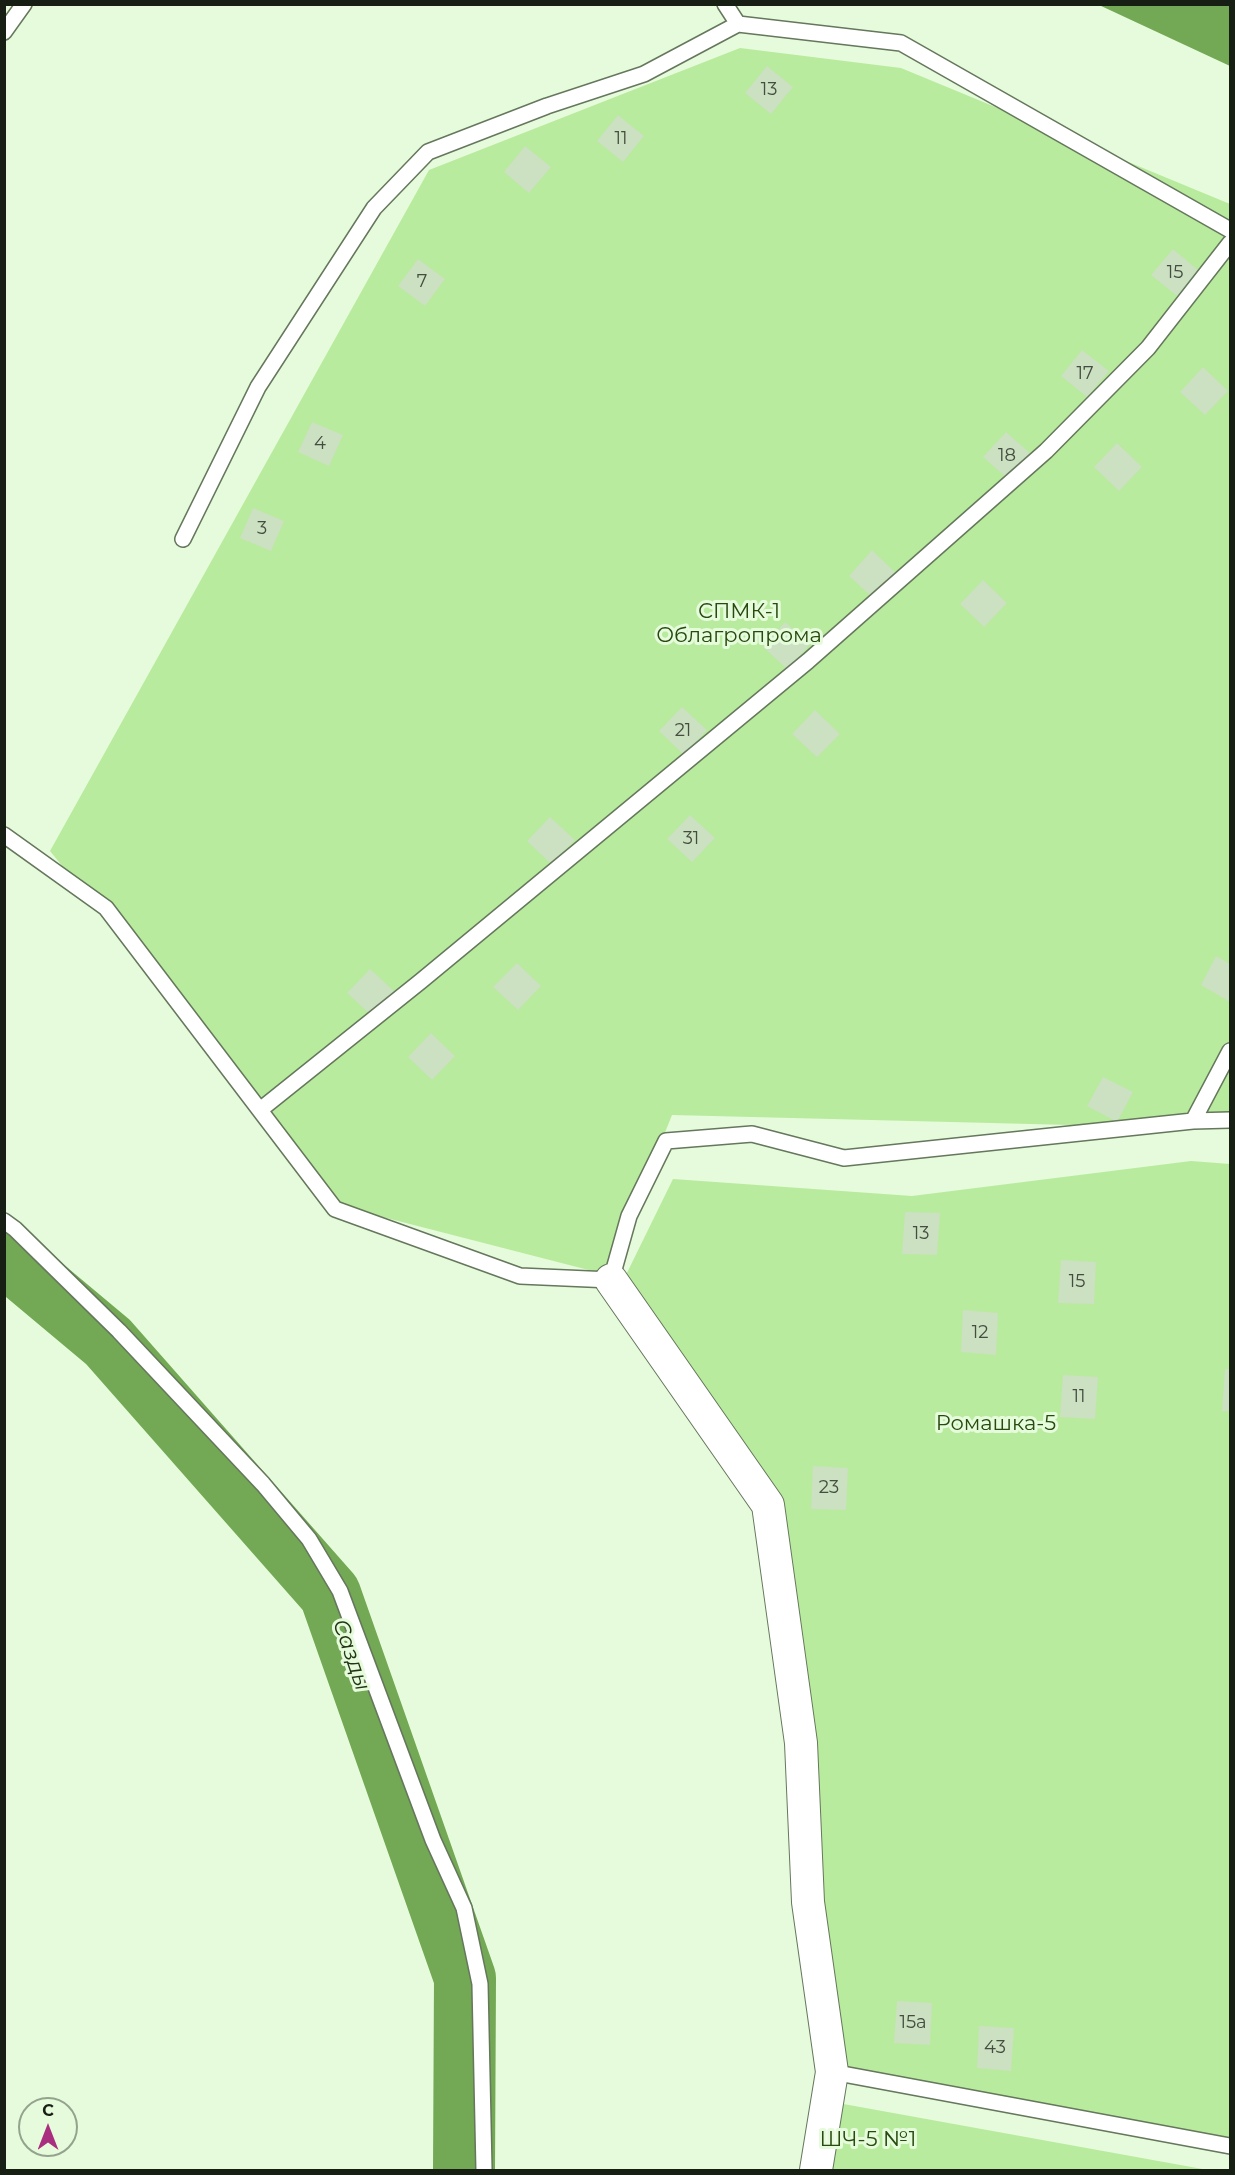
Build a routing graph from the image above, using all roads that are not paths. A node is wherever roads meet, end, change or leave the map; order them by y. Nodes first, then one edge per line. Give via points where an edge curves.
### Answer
1 (24, 4) edge
2 (725, 4) edge
3 (738, 24) junction
4 (4, 32) edge
5 (1230, 230) edge
6 (1230, 243) edge
7 (183, 539) dead end
8 (4, 835) edge
9 (1230, 1051) edge
10 (260, 1110) junction
11 (1230, 1120) edge
12 (1192, 1121) junction
13 (4, 1221) edge
14 (611, 1280) junction
15 (832, 2072) junction
16 (1230, 2146) edge
17 (484, 2170) edge
18 (816, 2170) edge

1 - 4 lane
2 - 3 lane
3 - 5 lane via 901,43
3 - 7 lane via 644,74 428,152 374,208 258,387
6 - 10 lane via 1148,348 1046,451 808,662
8 - 10 lane via 106,908
9 - 12 lane
10 - 14 lane via 335,1209 520,1276
11 - 12 lane
12 - 14 lane via 844,1158 752,1134 666,1141 629,1216
13 - 17 lane via 119,1331 263,1484 309,1539 340,1591 433,1840 464,1908 480,1984
14 - 15 street via 768,1505 801,1743 808,1902
15 - 16 lane
15 - 18 street

